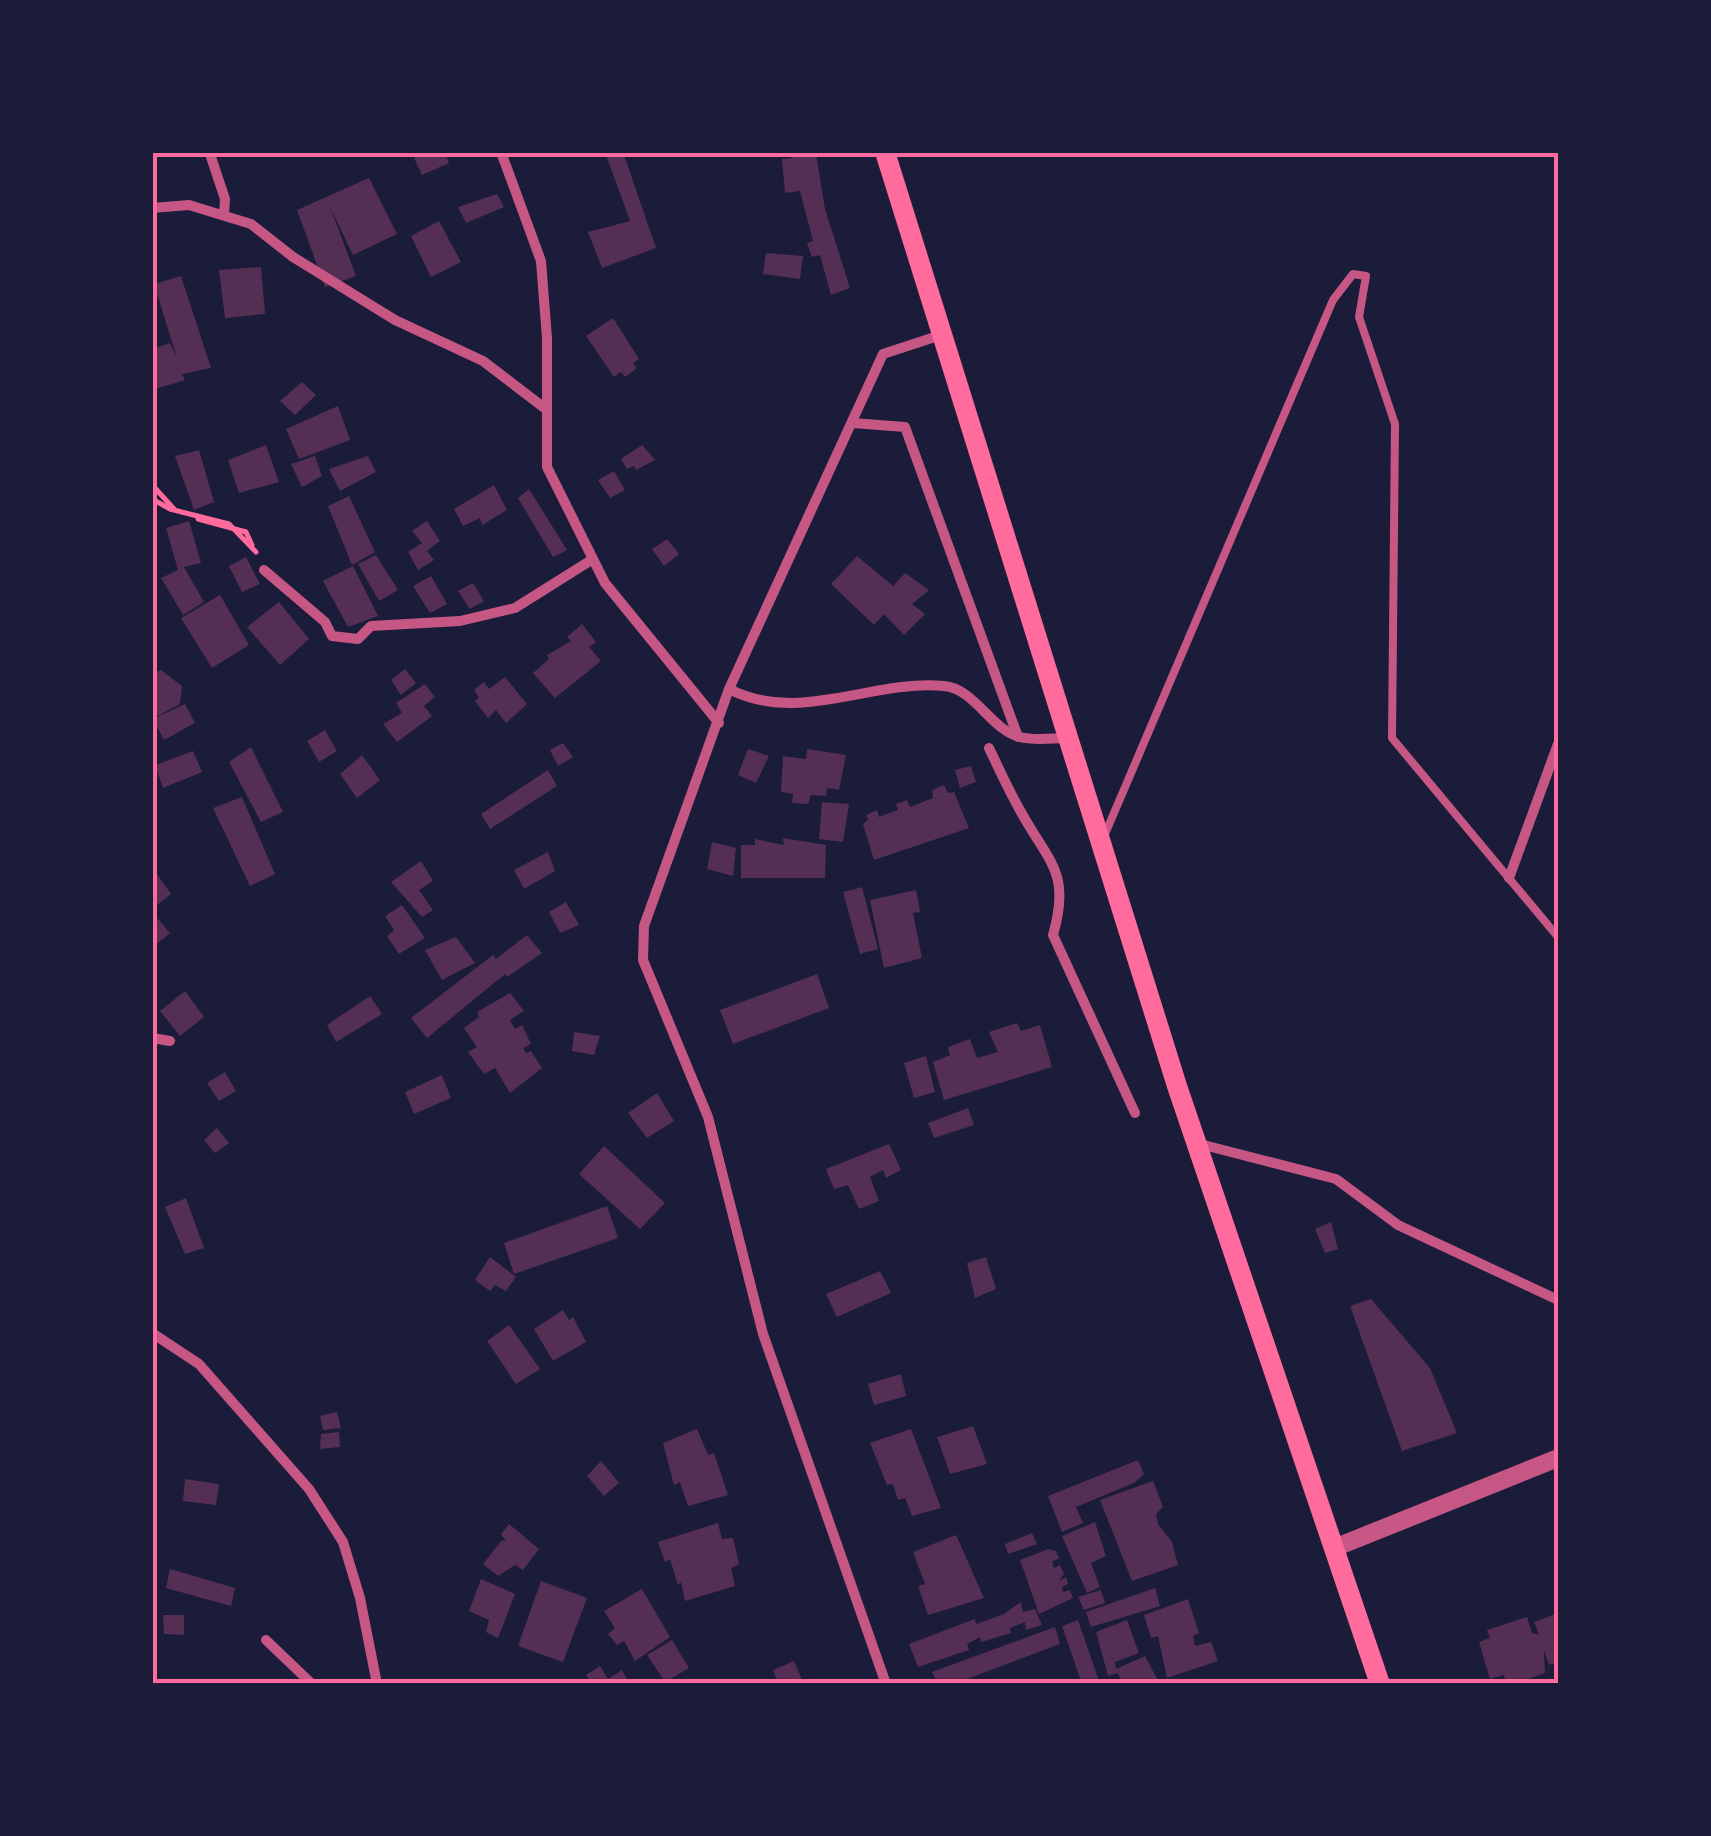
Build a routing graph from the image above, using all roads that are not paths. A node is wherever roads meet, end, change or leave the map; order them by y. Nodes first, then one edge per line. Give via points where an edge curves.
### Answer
1 (501, 152) edge
2 (884, 152) edge
3 (211, 157) dead end
4 (152, 208) edge
5 (224, 216) junction
6 (941, 335) junction
7 (547, 410) junction
8 (854, 422) junction
9 (592, 559) junction
10 (264, 570) road end
11 (729, 689) junction
12 (719, 723) junction
13 (1018, 737) junction
14 (1070, 738) junction
15 (1558, 744) edge
16 (989, 748) dead end
17 (1102, 842) junction
18 (1509, 878) junction
19 (1558, 937) edge
20 (152, 1038) edge
21 (170, 1042) dead end
22 (1135, 1112) dead end
23 (1196, 1143) junction
24 (1558, 1300) edge
25 (152, 1333) edge
26 (1558, 1458) edge
27 (1334, 1548) junction
28 (266, 1640) dead end
29 (312, 1684) edge
30 (376, 1684) edge
31 (886, 1684) edge
32 (1380, 1684) edge

1 - 7 street via 541,262
2 - 6 main road
3 - 5 street via 226,198
4 - 5 street via 189,204
5 - 7 street via 250,224 395,320 483,361
6 - 8 street via 883,354
6 - 14 main road
7 - 9 street via 547,467
8 - 11 street
8 - 13 street via 905,427
9 - 10 street via 516,608 460,621 371,626 358,638 332,636 326,622
9 - 12 street via 604,583
11 - 12 street
11 - 13 street via 808,703 950,686
12 - 31 street via 644,926 643,960 708,1117 763,1334
13 - 14 street
14 - 17 main road
15 - 18 street
16 - 22 street via 1057,866 1061,908 1053,935
17 - 18 lane via 1333,300 1353,274 1366,276 1359,316 1395,424 1392,738
17 - 23 main road
18 - 19 lane
20 - 21 street
23 - 24 street via 1336,1179 1398,1225
23 - 27 main road
25 - 30 street via 199,1364 309,1489 344,1542
26 - 27 street
27 - 32 main road
28 - 29 street

